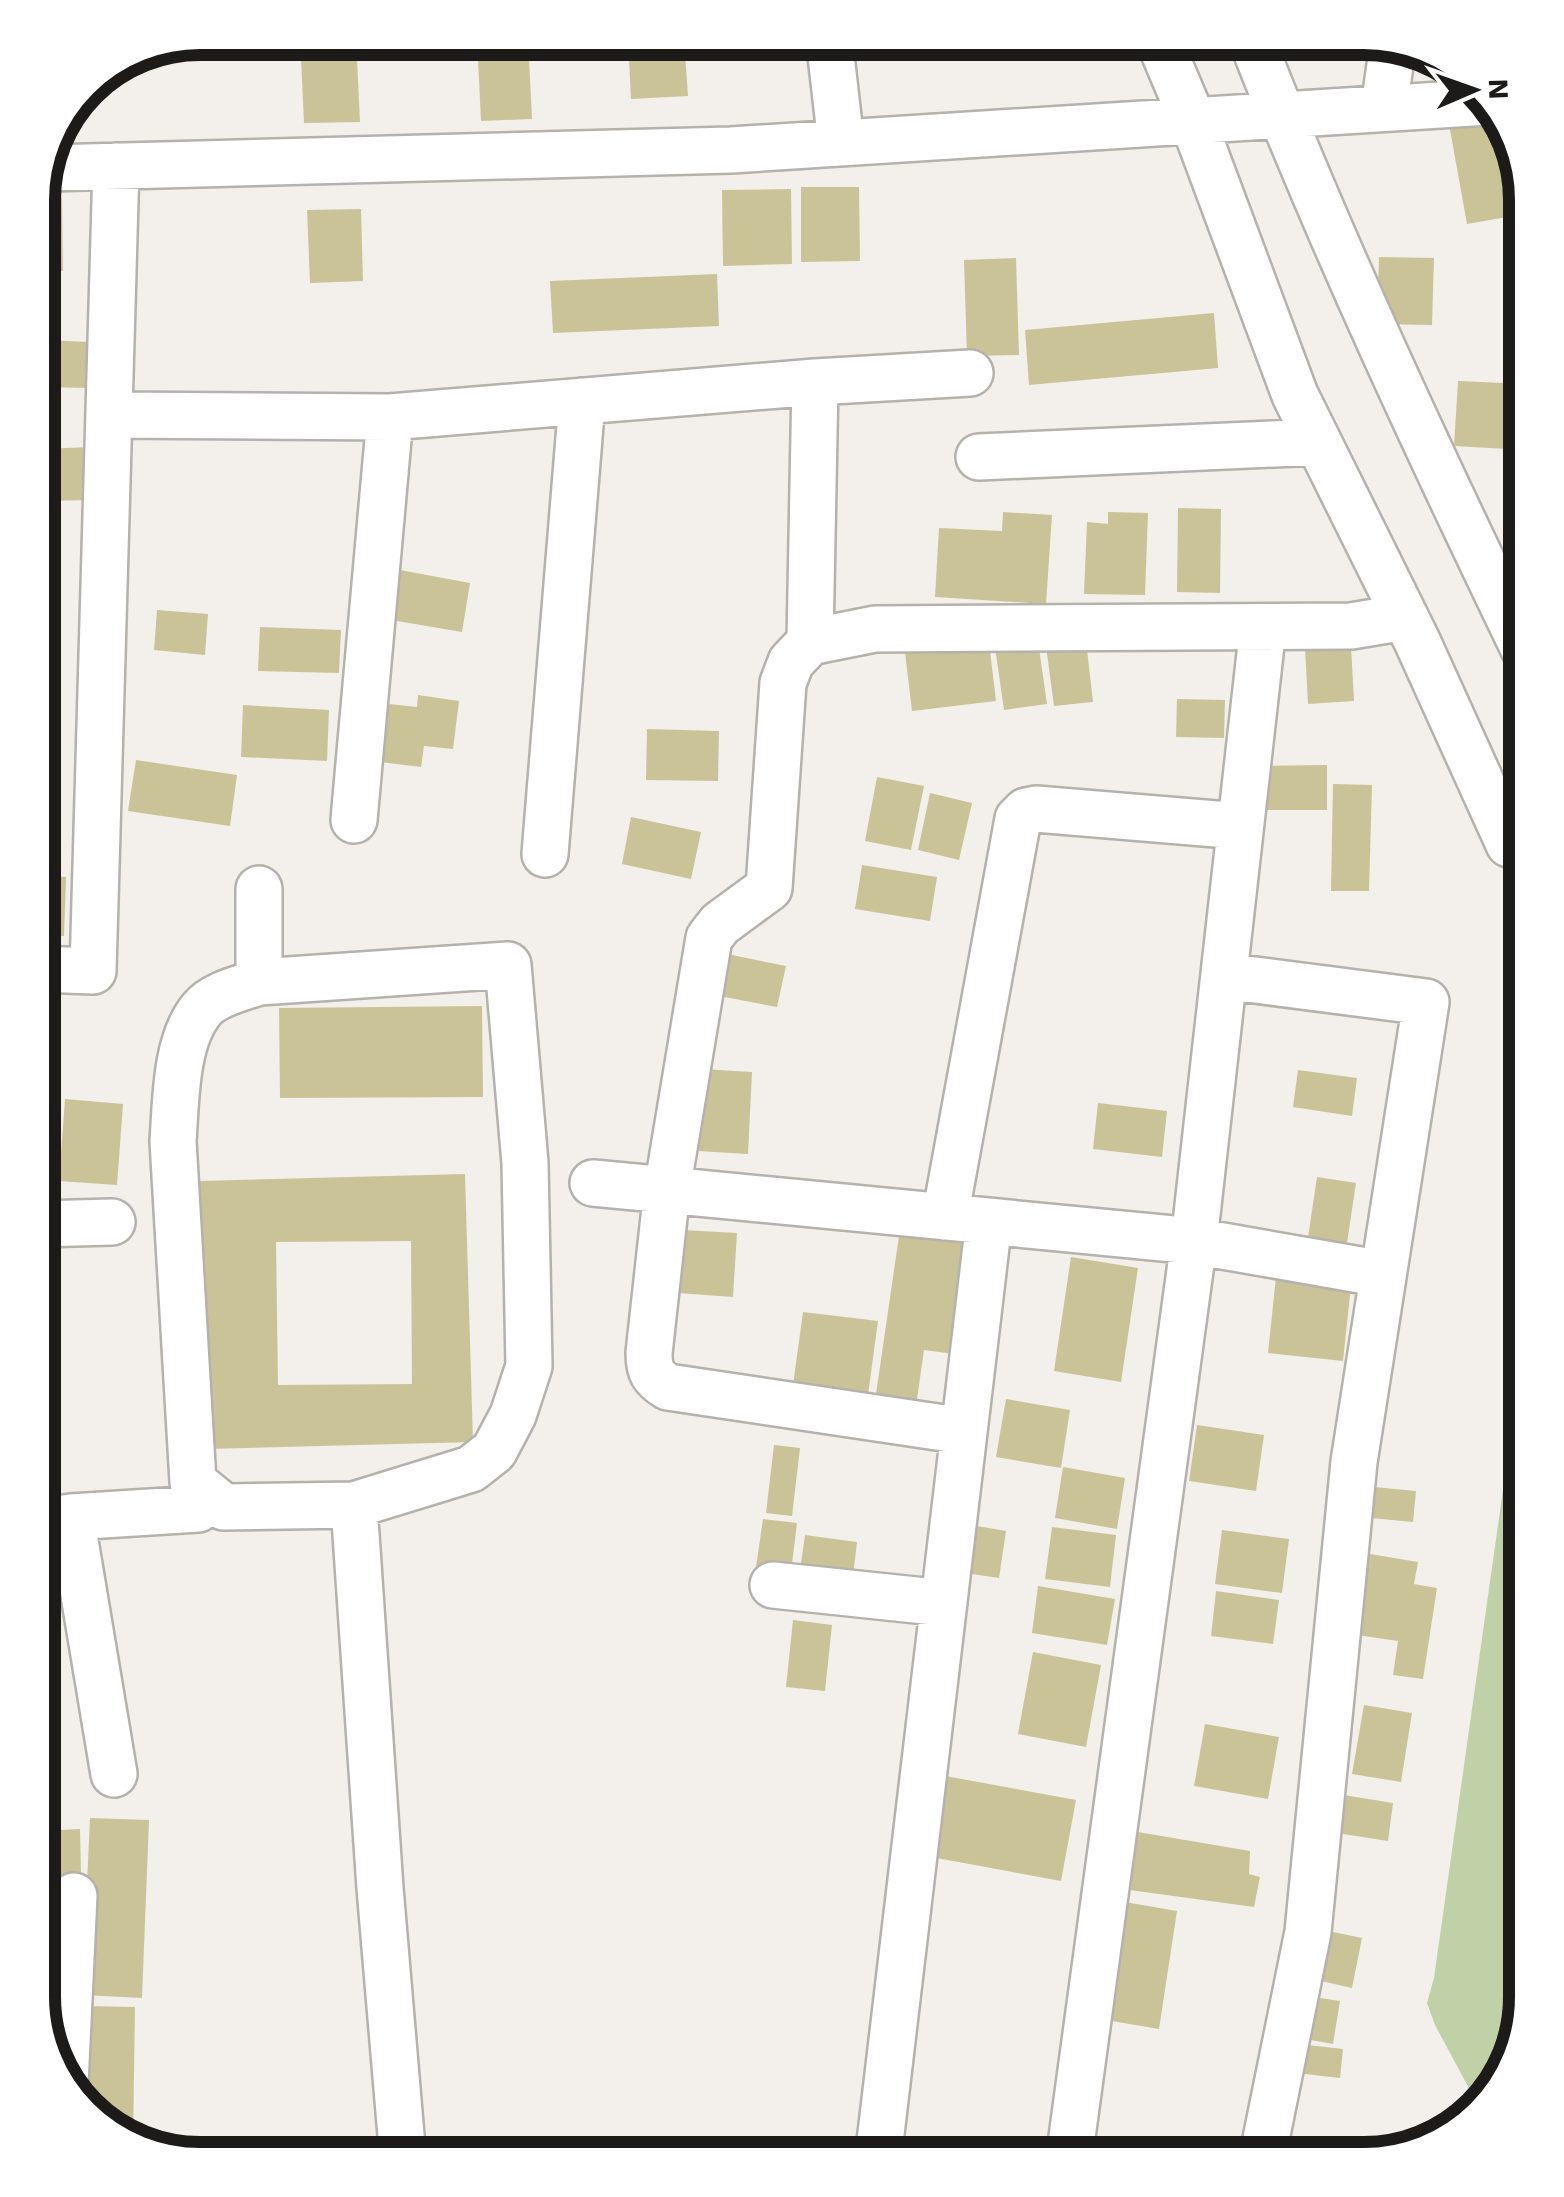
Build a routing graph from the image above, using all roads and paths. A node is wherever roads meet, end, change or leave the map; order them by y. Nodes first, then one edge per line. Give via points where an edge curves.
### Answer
1 (830, 55) edge
2 (1165, 55) edge
3 (1258, 55) edge
4 (1391, 58) edge
5 (1471, 103) edge
6 (1384, 108) junction
7 (1281, 115) junction
8 (1193, 121) junction
9 (841, 143) junction
10 (116, 166) junction
11 (59, 168) edge
12 (970, 373) dead end
13 (815, 382) junction
14 (582, 401) junction
15 (109, 415) junction
16 (390, 416) junction
17 (1318, 442) junction
18 (978, 456) dead end
19 (1405, 616) junction
20 (1509, 618) edge
21 (1263, 627) junction
22 (810, 642) junction
23 (354, 820) dead end
24 (1240, 826) junction
25 (1508, 844) dead end
26 (545, 854) dead end
27 (260, 889) dead end
28 (55, 969) edge
29 (1224, 976) junction
30 (260, 982) junction
31 (593, 1183) dead end
32 (667, 1190) junction
33 (967, 1219) junction
34 (112, 1222) dead end
35 (55, 1224) edge
36 (1194, 1241) junction
37 (1384, 1274) junction
38 (964, 1431) junction
39 (354, 1505) junction
40 (198, 1510) dead end
41 (55, 1519) edge
42 (55, 1523) edge
43 (773, 1585) dead end
44 (944, 1603) junction
45 (114, 1774) dead end
46 (74, 1896) dead end
47 (67, 2055) edge
48 (402, 2142) edge
49 (880, 2142) edge
50 (1072, 2142) edge
51 (1266, 2142) edge

1 - 9 street
2 - 8 street
3 - 7 street
4 - 6 street
5 - 6 street
6 - 7 street
7 - 8 street
7 - 20 street
8 - 9 street
8 - 17 street
9 - 10 street
10 - 11 street
10 - 15 street
12 - 13 street
13 - 14 street
13 - 22 street
14 - 16 street
14 - 26 street
15 - 16 street
15 - 28 street via 93,971
16 - 23 street
17 - 18 street
17 - 19 street
19 - 21 street via 1351,626
19 - 25 street
21 - 22 street via 875,629
21 - 24 street
22 - 32 street via 791,662 783,684 769,888 709,938
24 - 29 street
24 - 33 street via 1036,809 1018,819
27 - 30 street
29 - 36 street
29 - 37 street via 1426,1002
30 - 39 street via 202,1008 183,1047 177,1086 174,1141 193,1482 224,1506
30 - 39 street via 508,965 525,1162 529,1366 494,1451 470,1469
31 - 32 street
32 - 33 street
32 - 38 street via 649,1353 657,1380 668,1387
33 - 36 street
33 - 38 street
34 - 35 street
36 - 37 street
36 - 50 street
37 - 51 street via 1354,1462 1308,1932
38 - 44 street
39 - 48 street
40 - 41 street
42 - 45 street
43 - 44 street
44 - 49 street
46 - 47 street

